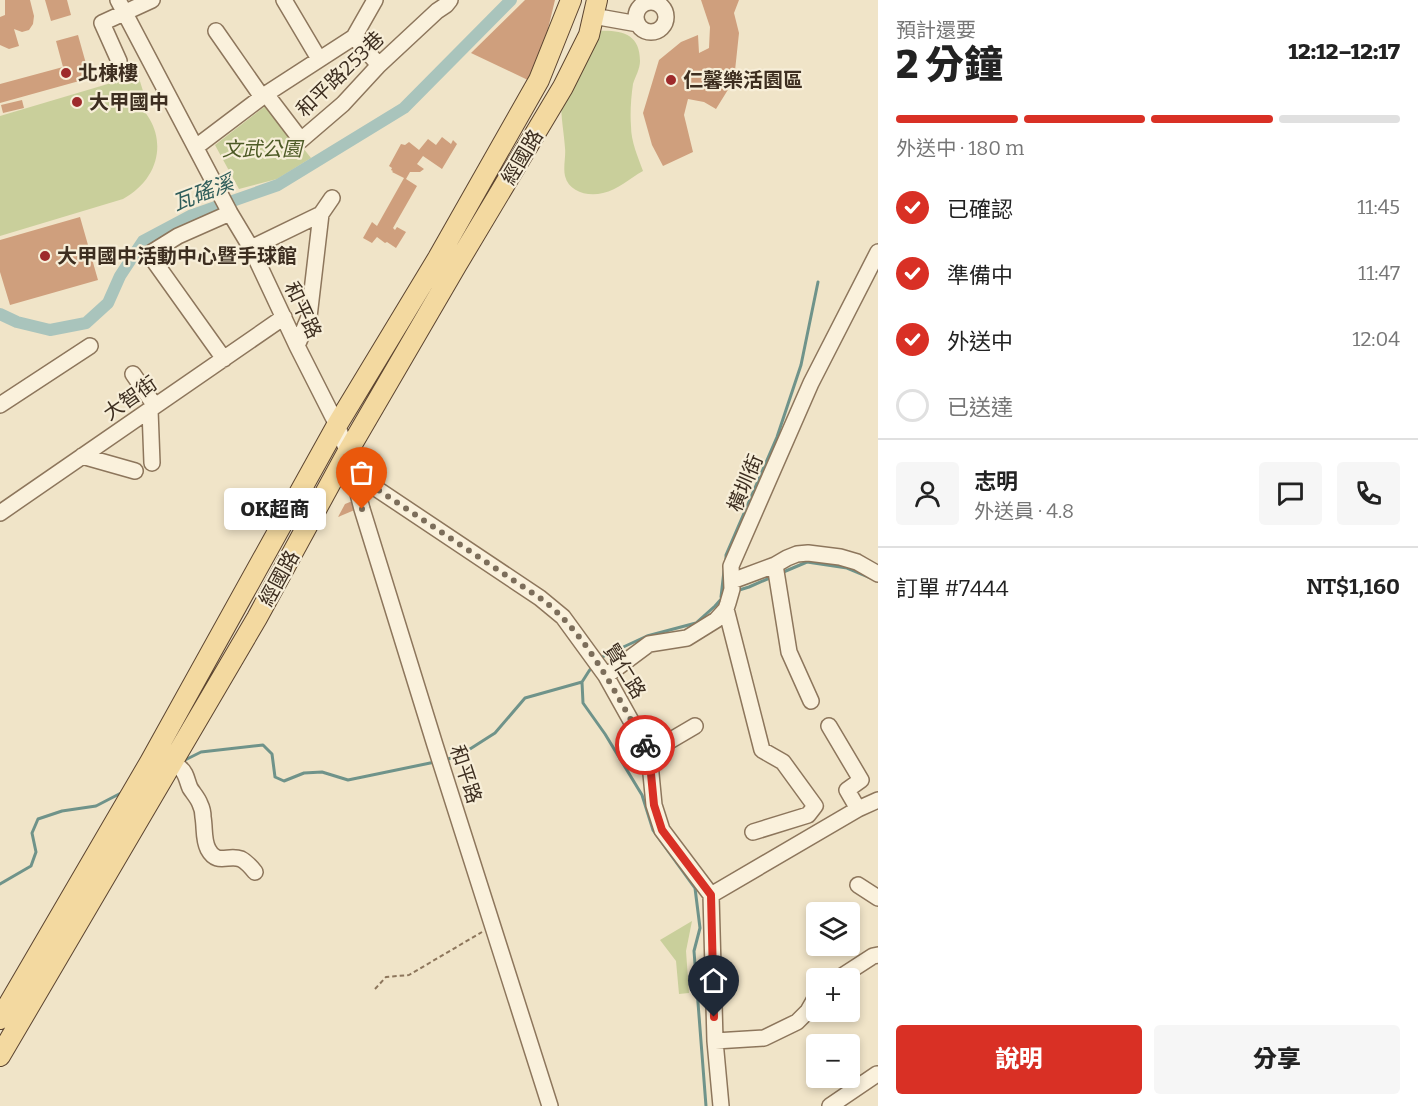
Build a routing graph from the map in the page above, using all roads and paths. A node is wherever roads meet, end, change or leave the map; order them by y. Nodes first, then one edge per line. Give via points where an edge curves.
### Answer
1 (152, 0) edge
2 (284, 0) edge
3 (375, 0) edge
4 (450, 0) edge
5 (571, 0) edge
6 (122, 7) edge
7 (595, 8) edge
8 (638, 24) dead end
9 (216, 31) dead end
10 (354, 37) junction
11 (319, 59) junction
12 (119, 61) dead end
13 (379, 65) junction
14 (264, 95) junction
15 (196, 147) junction
16 (332, 198) dead end
17 (230, 213) junction
18 (321, 214) junction
19 (251, 248) junction
20 (878, 252) edge
21 (284, 317) junction
22 (90, 346) dead end
23 (297, 346) junction
24 (224, 359) junction
25 (133, 374) dead end
26 (0, 405) edge
27 (153, 408) junction
28 (337, 425) junction
29 (347, 453) junction
30 (82, 456) junction
31 (152, 463) dead end
32 (135, 471) dead end
33 (0, 513) edge
34 (775, 565) junction
35 (878, 574) edge
36 (729, 596) junction
37 (606, 676) junction
38 (812, 701) dead end
39 (695, 726) dead end
40 (829, 726) dead end
41 (649, 753) junction
42 (150, 762) junction
43 (172, 763) junction
44 (878, 800) edge
45 (858, 809) junction
46 (753, 832) dead end
47 (255, 872) dead end
48 (858, 885) dead end
49 (711, 895) junction
50 (878, 898) edge
51 (492, 926) junction
52 (878, 955) edge
53 (854, 968) edge
54 (375, 989) dead end
55 (806, 1013) edge
56 (0, 1018) edge
57 (715, 1041) junction
58 (0, 1056) edge
59 (877, 1074) edge
60 (550, 1106) edge
61 (721, 1106) edge
62 (830, 1106) edge

1 - 6 street
2 - 11 street
3 - 10 street, 和平路253巷
4 - 13 street, 和平路253巷
5 - 28 main road, 經國路 via 539,80
6 - 12 street via 102,23
6 - 15 street
7 - 8 street
7 - 29 main road, 經國路 via 589,35 563,87
9 - 14 street, 和平路253巷
10 - 11 street, 和平路253巷
10 - 13 street
11 - 14 street, 和平路253巷
13 - 14 street, 和平路253巷 via 343,104 301,140
14 - 15 street, 和平路253巷
15 - 17 street, 和平路
16 - 18 street
17 - 19 street, 和平路
17 - 24 street via 149,254
18 - 19 street
18 - 23 street via 309,317
19 - 21 street, 和平路
20 - 36 street, 橫圳街 via 806,394 731,566
21 - 23 street, 和平路
21 - 24 street, 大智街
22 - 26 street
23 - 28 street, 和平路
24 - 27 street, 大智街
25 - 27 street
27 - 30 street, 大智街
27 - 31 street
28 - 29 street, 賢仁路
28 - 42 main road, 經國路
29 - 37 street, 賢仁路 via 371,485 551,606
29 - 43 main road, 經國路
29 - 51 street, 和平路
30 - 32 street
30 - 33 street, 大智街
34 - 35 street via 797,554 818,553 857,562
34 - 36 street
34 - 38 street via 789,652
36 - 37 street via 716,620 687,638 650,644
36 - 46 street via 762,750 783,762 815,806 808,814
37 - 41 street, 賢仁路
39 - 41 street
40 - 45 street via 861,780 847,790
41 - 49 street, 賢仁路 via 654,805 662,830
42 - 43 street
42 - 56 main road, 經國路
43 - 47 street via 182,769 200,803 204,835 213,856 236,858
43 - 58 main road, 經國路
44 - 45 street
45 - 49 street
48 - 50 street
49 - 57 street
51 - 54 path via 409,975 386,977
51 - 60 street, 和平路
52 - 53 street
55 - 57 street via 797,1022 764,1038
57 - 61 street
59 - 62 street

